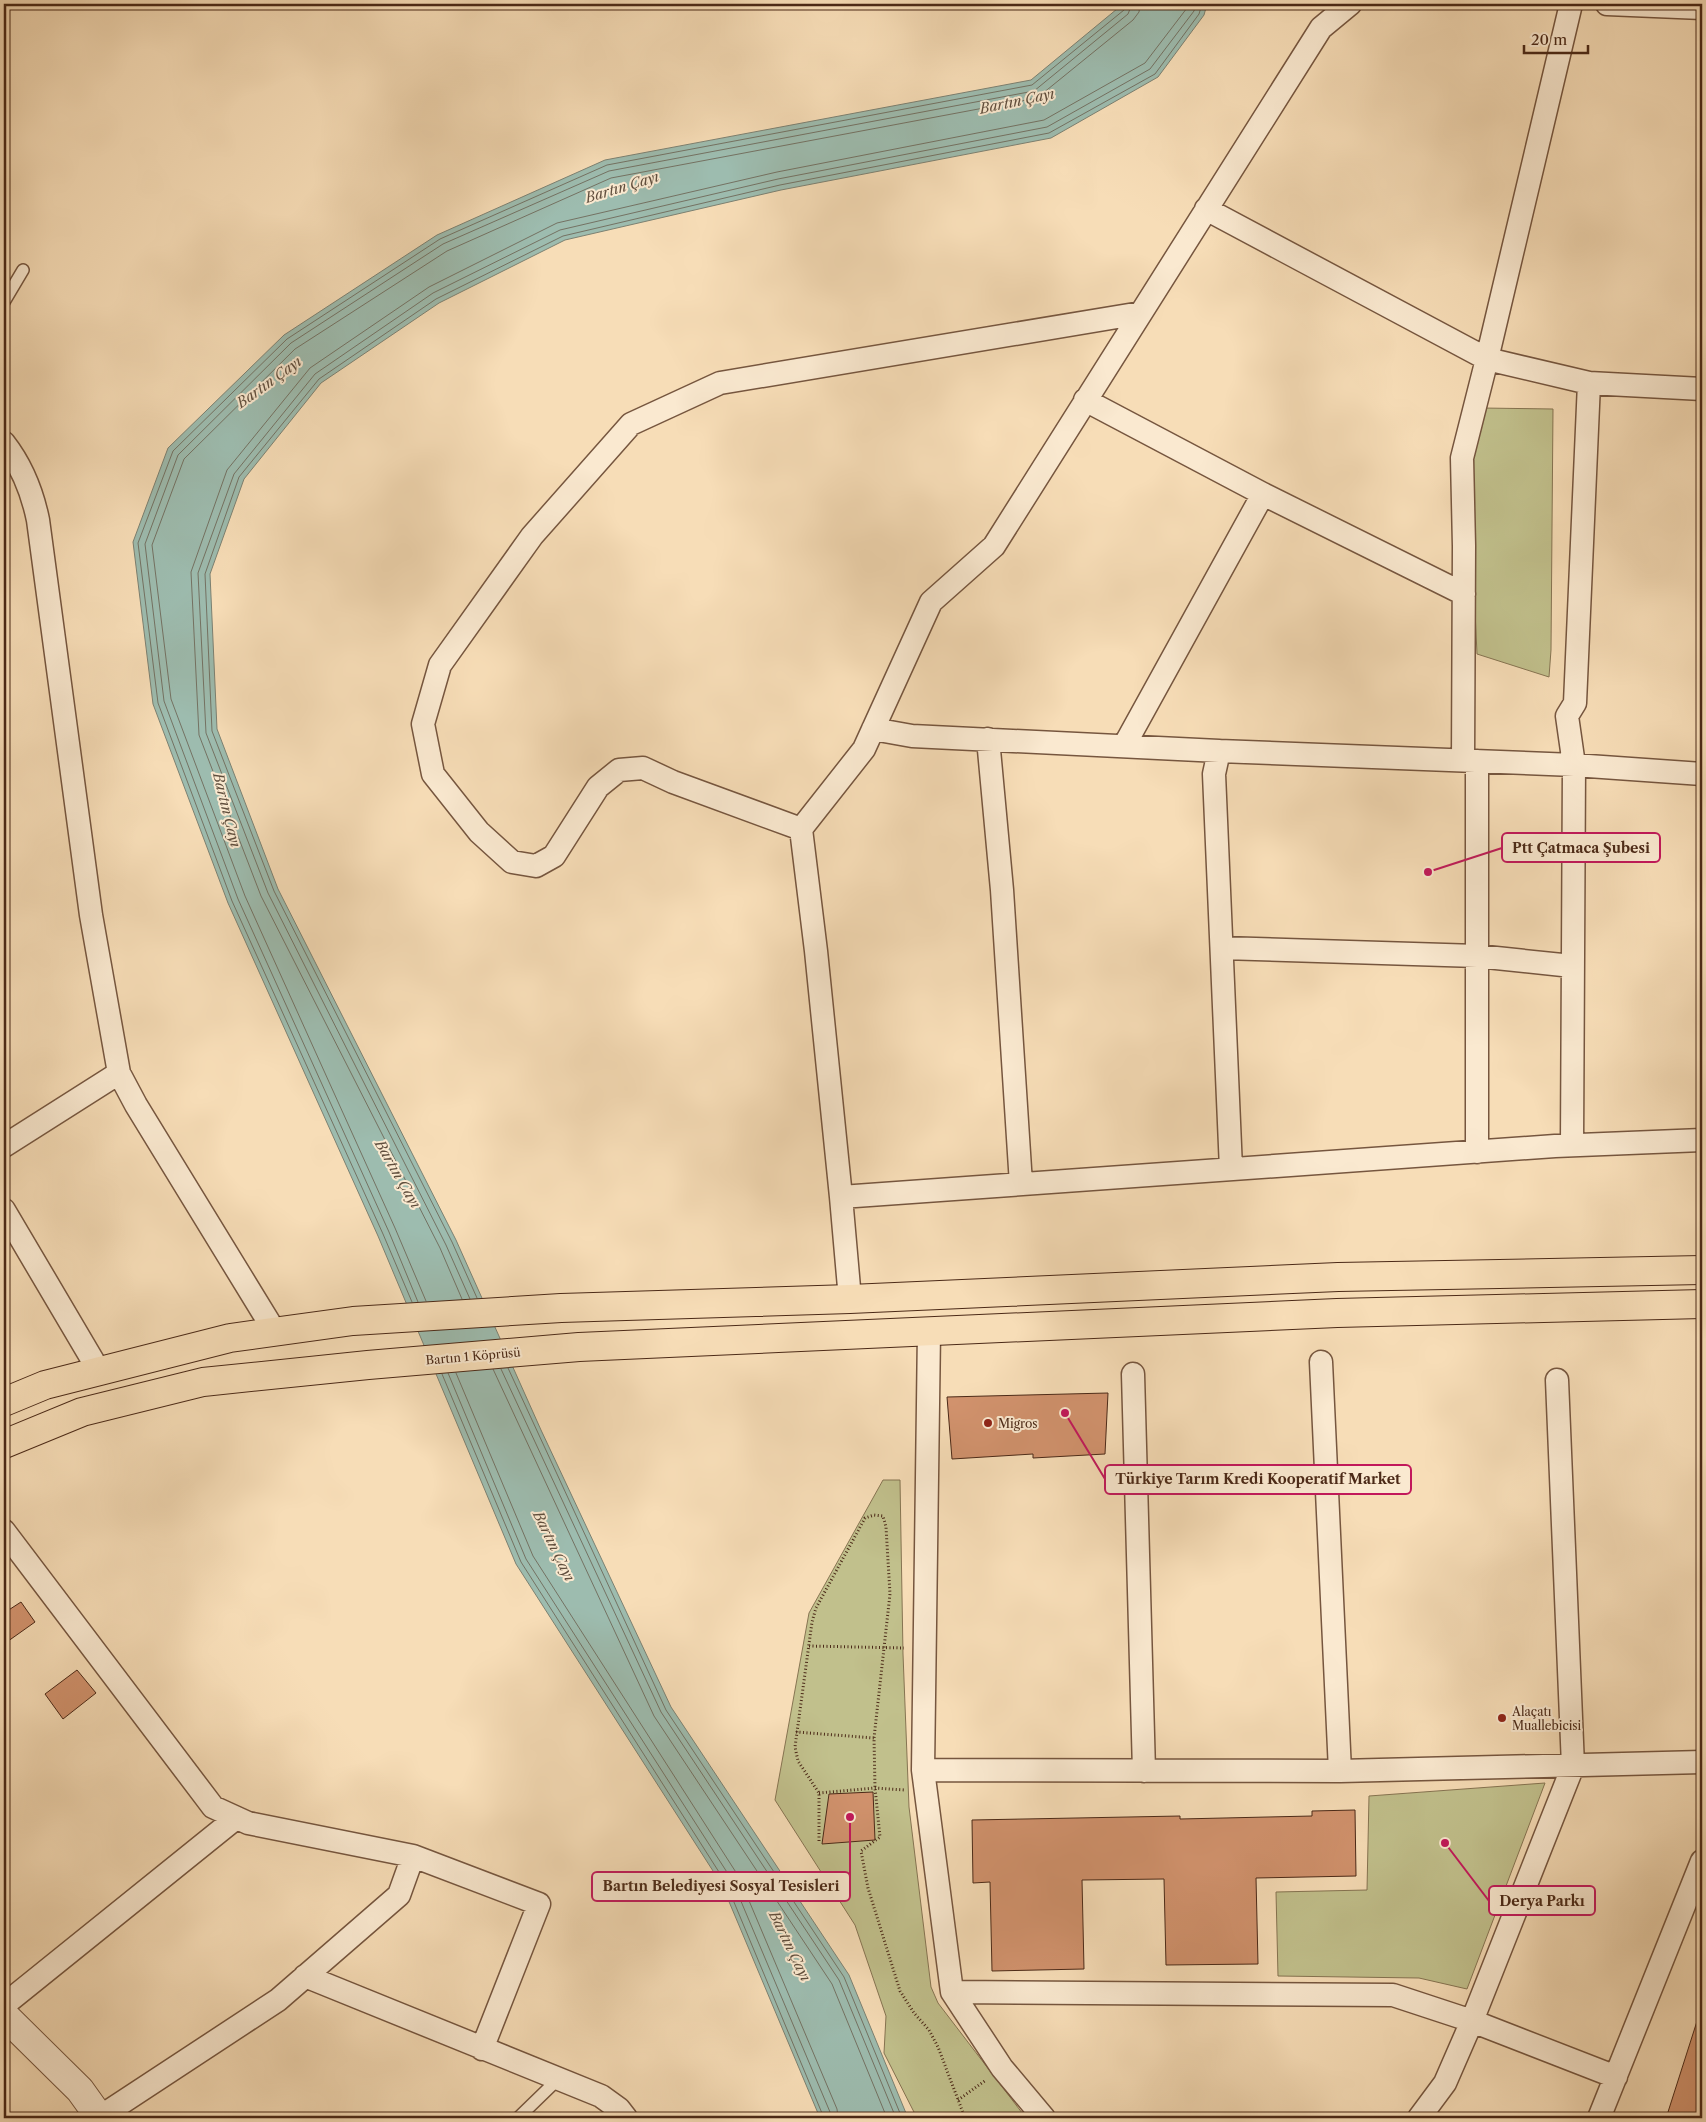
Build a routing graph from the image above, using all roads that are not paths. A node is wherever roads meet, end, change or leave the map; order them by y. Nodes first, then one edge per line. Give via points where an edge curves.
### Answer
1 (1350, 4) edge
2 (1571, 4) edge
3 (1607, 4) edge
4 (1702, 8) edge
5 (1206, 209) junction
6 (23, 270) dead end
7 (4, 302) edge
8 (1141, 313) junction
9 (1487, 359) junction
10 (1589, 383) junction
11 (1702, 389) edge
12 (1086, 400) junction
13 (4, 443) edge
14 (1263, 494) junction
15 (1464, 594) junction
16 (873, 729) junction
17 (988, 739) junction
18 (1124, 746) junction
19 (1219, 751) junction
20 (1470, 761) junction
21 (1574, 765) junction
22 (1702, 774) edge
23 (801, 828) junction
24 (1222, 948) junction
25 (1476, 956) junction
26 (1572, 966) junction
27 (119, 1073) junction
28 (1702, 1140) edge
29 (1572, 1145) junction
30 (4, 1146) edge
31 (1477, 1152) junction
32 (1231, 1169) junction
33 (1021, 1184) junction
34 (842, 1197) junction
35 (4, 1210) edge
36 (1702, 1270) edge
37 (850, 1299) junction
38 (1702, 1304) edge
39 (929, 1331) junction
40 (274, 1332) junction
41 (1321, 1362) dead end
42 (99, 1371) junction
43 (1133, 1374) dead end
44 (1557, 1380) dead end
45 (4, 1402) edge
46 (4, 1444) edge
47 (4, 1531) edge
48 (1702, 1762) edge
49 (1573, 1766) junction
50 (1144, 1771) junction
51 (1340, 1772) junction
52 (924, 1780) junction
53 (236, 1818) junction
54 (413, 1856) junction
55 (1702, 1861) edge
56 (305, 1976) junction
57 (952, 1992) junction
58 (4, 2005) edge
59 (4, 2015) edge
60 (1472, 2021) junction
61 (482, 2049) junction
62 (1616, 2077) junction
63 (556, 2078) junction
64 (100, 2118) edge
65 (518, 2118) edge
66 (626, 2118) edge
67 (1044, 2118) edge
68 (1418, 2118) edge
69 (1599, 2118) edge

1 - 5 street via 1321,28
2 - 9 street
3 - 4 street
5 - 8 street
5 - 9 street
6 - 7 lane
8 - 12 street
8 - 23 street via 720,383 631,424 532,536 440,665 423,724 433,774 479,832 512,862 536,866 554,856 598,787 619,770 643,768
9 - 10 street
9 - 15 street via 1462,458
10 - 11 street
10 - 21 street via 1575,703 1567,716
12 - 14 street
12 - 16 street via 994,546 931,602
13 - 27 street via 29,485 38,520 91,915
14 - 15 street
14 - 18 street
15 - 20 street
16 - 17 street via 912,736
16 - 23 street via 864,749
17 - 18 street
17 - 33 street via 1002,890
18 - 19 street
19 - 20 street
19 - 24 street via 1214,774
20 - 21 street
20 - 25 street
21 - 22 street
21 - 26 street
23 - 34 street
24 - 25 street
24 - 32 street
25 - 26 street
25 - 31 street
26 - 29 street
27 - 30 street
27 - 40 street
28 - 29 street
29 - 31 street
31 - 32 street
32 - 33 street
33 - 34 street
34 - 37 street
35 - 42 street
36 - 37 highway via 1338,1277
37 - 40 highway via 561,1308 353,1321
38 - 39 highway, Bartın 1 Köprüsü via 1337,1313
39 - 46 highway, Bartın 1 Köprüsü via 579,1347 203,1382 82,1412
39 - 52 street
40 - 42 highway via 230,1338
41 - 51 street
42 - 45 highway via 45,1385
43 - 50 street
44 - 49 street
47 - 53 street via 213,1807
48 - 49 street
49 - 51 street
49 - 60 street
50 - 51 street
50 - 52 street
52 - 57 street
53 - 54 street via 248,1824
53 - 58 street
54 - 56 street via 399,1895
54 - 61 street via 539,1904
55 - 62 street
56 - 61 street
56 - 64 street via 278,2000
57 - 60 street via 1393,1995
57 - 67 street via 1002,2068
59 - 64 street via 80,2090
60 - 62 street
60 - 68 street via 1445,2083
61 - 63 street
62 - 69 street
63 - 65 lane
63 - 66 street via 601,2096 619,2108

